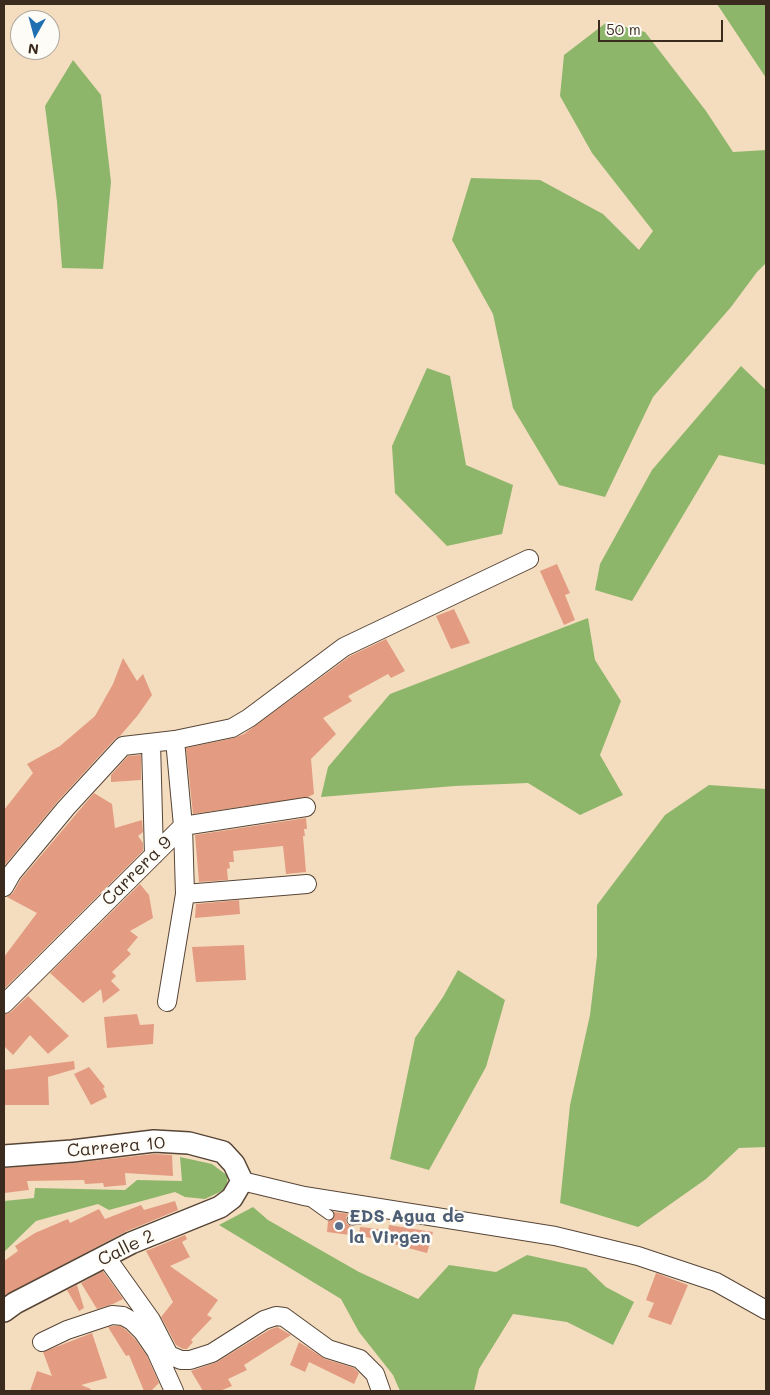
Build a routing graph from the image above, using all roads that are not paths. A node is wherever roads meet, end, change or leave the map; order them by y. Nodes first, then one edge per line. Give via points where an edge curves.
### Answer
1 (529, 559) dead end
2 (175, 740) junction
3 (152, 743) junction
4 (306, 807) dead end
5 (184, 826) junction
6 (154, 855) junction
7 (307, 884) dead end
8 (4, 887) edge
9 (185, 894) junction
10 (168, 1002) dead end
11 (4, 1004) edge
12 (4, 1156) edge
13 (242, 1180) junction
14 (304, 1196) junction
15 (388, 1210) junction
16 (330, 1215) dead end
17 (352, 1220) dead end
18 (106, 1257) junction
19 (766, 1310) edge
20 (4, 1311) edge
21 (42, 1342) dead end
22 (169, 1355) junction
23 (171, 1383) edge
24 (382, 1391) edge

1 - 2 street via 344,647 232,728
2 - 3 street
2 - 5 street
3 - 6 street
3 - 8 street via 122,746 60,815
4 - 5 street, Carrera 9
5 - 6 street, Carrera 9
5 - 9 street
6 - 11 street, Carrera 9
7 - 9 street
9 - 10 street
12 - 13 street, Carrera 10 via 154,1141 189,1143 222,1152 234,1164
13 - 14 street
13 - 18 street, Calle 2 via 232,1198 220,1207 131,1243
14 - 15 street
14 - 16 lane
15 - 17 lane
15 - 19 street via 555,1236 638,1256 716,1282
18 - 20 street, Calle 2
18 - 22 street via 151,1320
21 - 23 street via 112,1315 123,1316 132,1321 156,1351
22 - 23 street
22 - 24 street via 190,1360 212,1353 264,1320 276,1316 284,1318 328,1349 360,1360 375,1374

